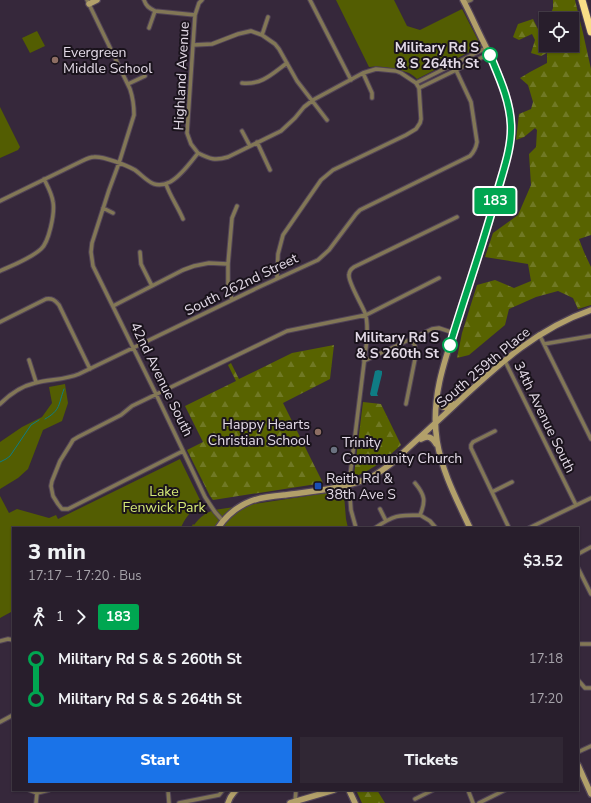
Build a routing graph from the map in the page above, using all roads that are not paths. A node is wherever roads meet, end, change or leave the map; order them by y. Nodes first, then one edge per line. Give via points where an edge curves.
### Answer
1 (97, 0) edge
2 (144, 0) edge
3 (202, 0) edge
4 (310, 0) edge
5 (471, 0) edge
6 (582, 0) edge
7 (88, 2) edge
8 (464, 2) edge
9 (155, 11) junction
10 (195, 15) junction
11 (268, 17) dead end
12 (149, 28) dead end
13 (591, 32) edge
14 (262, 35) junction
15 (194, 45) junction
16 (488, 51) junction
17 (287, 62) junction
18 (456, 63) junction
19 (456, 70) junction
20 (363, 73) junction
21 (145, 76) dead end
22 (351, 80) junction
23 (242, 83) dead end
24 (416, 83) junction
25 (128, 84) junction
26 (419, 88) junction
27 (372, 98) dead end
28 (313, 100) junction
29 (327, 120) dead end
30 (242, 131) dead end
31 (257, 142) junction
32 (250, 146) junction
33 (198, 153) junction
34 (119, 163) junction
35 (270, 170) dead end
36 (44, 179) junction
37 (166, 184) junction
38 (0, 201) edge
39 (237, 206) dead end
40 (103, 208) junction
41 (113, 213) dead end
42 (457, 217) dead end
43 (183, 219) dead end
44 (140, 252) dead end
45 (228, 264) junction
46 (0, 271) edge
47 (277, 278) junction
48 (439, 278) dead end
49 (152, 286) junction
50 (232, 300) junction
51 (113, 306) junction
52 (591, 310) edge
53 (366, 315) junction
54 (0, 322) edge
55 (454, 333) junction
56 (539, 334) junction
57 (591, 336) edge
58 (411, 339) junction
59 (544, 344) junction
60 (133, 348) junction
61 (30, 360) dead end
62 (364, 361) junction
63 (505, 361) junction
64 (90, 369) junction
65 (36, 382) junction
66 (156, 394) junction
67 (436, 396) junction
68 (463, 397) junction
69 (0, 402) edge
70 (406, 404) dead end
71 (435, 424) junction
72 (495, 431) dead end
73 (591, 439) edge
74 (415, 442) junction
75 (438, 450) junction
76 (183, 451) junction
77 (512, 482) dead end
78 (415, 483) dead end
79 (349, 484) junction
80 (492, 492) junction
81 (591, 498) edge
82 (576, 505) junction
83 (380, 509) dead end
84 (420, 515) junction
85 (223, 521) junction
86 (386, 521) junction
87 (219, 527) edge
88 (356, 527) edge
89 (377, 527) edge
90 (435, 527) edge
91 (470, 527) edge
92 (509, 527) edge
93 (531, 527) edge
94 (591, 547) edge
95 (579, 553) edge
96 (579, 570) edge
97 (591, 594) edge
98 (0, 640) edge
99 (12, 640) edge
100 (579, 644) edge
101 (591, 644) edge
102 (579, 681) edge
103 (591, 688) edge
104 (12, 716) edge
105 (0, 722) edge
106 (591, 746) edge
107 (579, 752) edge
108 (579, 767) edge
109 (32, 791) edge
110 (45, 791) edge
111 (168, 791) edge
112 (222, 791) edge
113 (235, 791) edge
114 (296, 791) edge
115 (330, 791) edge
116 (349, 791) edge
117 (431, 791) edge
118 (468, 791) edge
119 (502, 791) edge
120 (37, 793) junction
121 (591, 794) edge
122 (415, 799) dead end
123 (188, 802) junction
124 (292, 802) edge
125 (36, 803) edge
126 (168, 803) edge
127 (179, 803) edge
128 (193, 803) edge
129 (228, 803) edge
130 (231, 803) edge
131 (355, 803) edge
132 (473, 803) edge
133 (479, 803) edge

1 - 7 main road
2 - 9 street via 149,8
3 - 10 street, Highland Avenue
4 - 22 street
5 - 8 street
6 - 13 highway
7 - 25 street, 42nd Avenue South
8 - 16 main road
9 - 10 street
9 - 12 street
10 - 15 street, Highland Avenue
11 - 14 street
14 - 15 street via 251,31 212,44
14 - 17 street via 279,49
15 - 33 street, Highland Avenue via 187,133
16 - 18 street
16 - 19 street
16 - 55 main road via 508,103 511,125 509,147
17 - 23 street via 262,80 249,84
17 - 28 street
18 - 19 street
18 - 24 street
19 - 26 street
19 - 47 street, South 262nd Street via 471,102 477,142 473,153 360,210 318,260
20 - 22 street
20 - 24 street via 376,69 396,71
20 - 27 street
21 - 25 street
22 - 28 street
24 - 26 street
25 - 34 street, 42nd Avenue South via 134,104 134,115
26 - 47 street via 421,119 416,129 333,170 320,180 283,235 278,254
28 - 29 street
28 - 31 street via 281,130
30 - 32 street
31 - 32 street
31 - 35 street
32 - 33 street via 221,159 209,158
33 - 37 street
34 - 36 street via 99,157 90,158
34 - 37 street via 156,185
34 - 40 street, 42nd Avenue South
36 - 38 street
36 - 46 street via 53,204 46,242 35,253
37 - 43 street
39 - 45 street via 232,218
40 - 41 street
40 - 51 street, 42nd Avenue South via 91,252 93,266
42 - 53 street via 352,269 349,280
44 - 49 street via 141,264
45 - 49 street via 209,263 194,266
45 - 50 street via 228,284
47 - 50 street, South 262nd Street
48 - 53 street
49 - 51 street
50 - 60 street, South 262nd Street
51 - 60 street, 42nd Avenue South
52 - 56 main road, South 259th Place
53 - 62 street via 368,328
53 - 66 street via 287,330
54 - 64 street via 46,299 56,301
55 - 58 street via 432,328
55 - 67 main road
56 - 59 street
56 - 63 main road, South 259th Place
57 - 59 street
58 - 62 street
58 - 70 street via 416,354
59 - 73 street
60 - 64 street, South 262nd Street
60 - 66 street, 42nd Avenue South
61 - 65 street
62 - 79 street
63 - 68 main road, South 259th Place
63 - 82 street, 34th Avenue South
64 - 65 street, South 262nd Street via 70,378
65 - 69 street, South 262nd Street
66 - 76 street, 42nd Avenue South
66 - 76 street via 73,440 52,481 53,496 62,509 68,509
67 - 68 main road via 440,405 446,408
67 - 71 main road
68 - 71 main road, South 259th Place
71 - 74 main road, South 259th Place
71 - 75 main road
72 - 80 street via 477,439 471,445 471,450
74 - 75 main road via 425,436 430,437
74 - 79 main road, South 259th Place via 380,472
75 - 91 main road via 448,480
76 - 85 street, 42nd Avenue South via 205,497
77 - 80 street
78 - 84 street via 424,499
79 - 85 main road, South 259th Place via 267,497 240,507
79 - 88 street via 351,510
80 - 92 street
81 - 82 street
82 - 93 street
83 - 86 street
84 - 86 street via 399,515
84 - 90 street
85 - 87 main road, South 259th Place
86 - 89 street
94 - 95 street
96 - 97 street
98 - 99 street
100 - 101 street
102 - 103 street via 584,688
104 - 105 street
106 - 107 street
108 - 121 main road
109 - 120 street
110 - 120 street
111 - 126 street
112 - 123 street via 219,795
113 - 129 main road
113 - 130 main road
114 - 124 street
115 - 124 main road
116 - 131 main road
117 - 122 street
118 - 132 street
119 - 133 street
120 - 125 street
123 - 127 street
123 - 128 street

